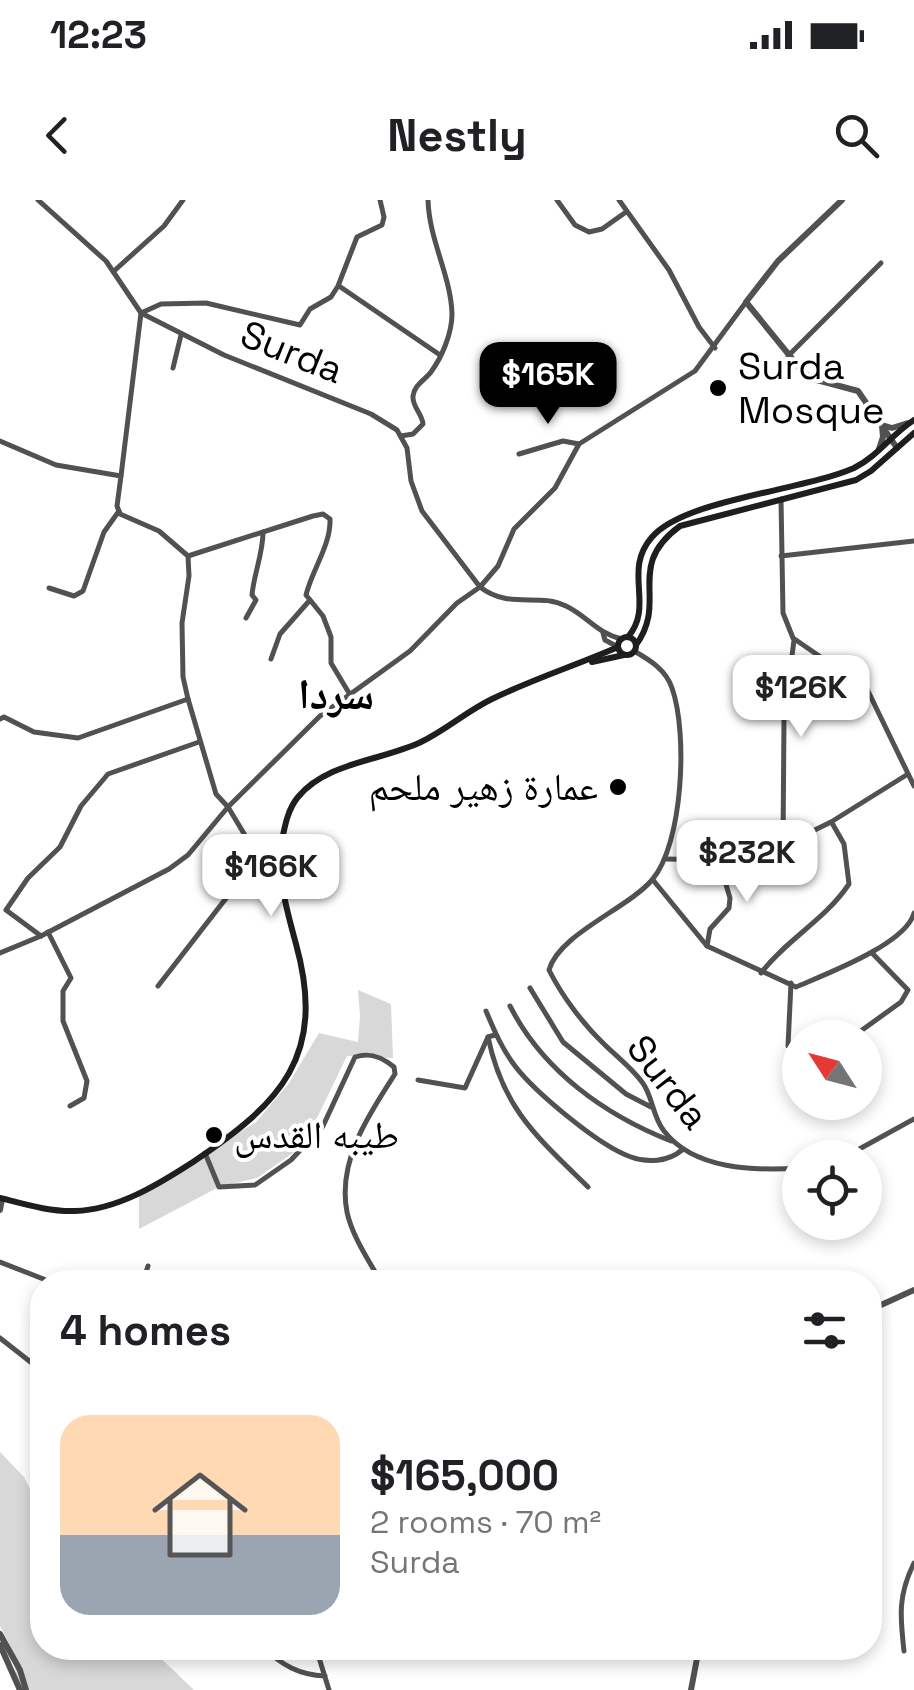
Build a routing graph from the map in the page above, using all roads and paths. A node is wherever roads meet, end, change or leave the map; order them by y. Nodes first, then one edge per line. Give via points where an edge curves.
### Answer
1 (38, 200) edge
2 (182, 200) edge
3 (380, 200) edge
4 (428, 200) edge
5 (557, 200) edge
6 (619, 200) edge
7 (842, 200) edge
8 (626, 212) junction
9 (881, 263) dead end
10 (114, 271) junction
11 (338, 286) junction
12 (746, 302) junction
13 (141, 313) junction
14 (181, 335) junction
15 (715, 348) junction
16 (440, 355) junction
17 (788, 356) junction
18 (173, 368) dead end
19 (911, 422) edge
20 (882, 424) junction
21 (914, 433) edge
22 (401, 436) junction
23 (891, 439) junction
24 (0, 442) edge
25 (579, 444) junction
26 (897, 448) junction
27 (518, 454) dead end
28 (876, 454) junction
29 (121, 476) junction
30 (781, 495) junction
31 (119, 512) junction
32 (263, 532) junction
33 (914, 541) edge
34 (188, 556) junction
35 (781, 556) junction
36 (480, 587) junction
37 (50, 588) dead end
38 (310, 600) junction
39 (246, 618) dead end
40 (604, 637) junction
41 (794, 638) junction
42 (623, 641) junction
43 (632, 650) junction
44 (600, 655) junction
45 (271, 659) dead end
46 (582, 664) junction
47 (350, 694) junction
48 (188, 699) junction
49 (0, 719) edge
50 (200, 742) junction
51 (908, 774) junction
52 (914, 786) edge
53 (228, 807) junction
54 (832, 822) junction
55 (783, 846) junction
56 (280, 853) junction
57 (258, 856) junction
58 (666, 859) junction
59 (719, 860) junction
60 (653, 879) junction
61 (914, 913) edge
62 (44, 934) junction
63 (0, 943) edge
64 (707, 946) junction
65 (4, 952) edge
66 (871, 952) junction
67 (761, 973) junction
68 (790, 983) junction
69 (158, 986) dead end
70 (530, 988) dead end
71 (510, 1006) dead end
72 (486, 1011) dead end
73 (789, 1020) edge
74 (876, 1020) edge
75 (492, 1036) junction
76 (418, 1080) dead end
77 (70, 1106) dead end
78 (650, 1107) junction
79 (914, 1119) edge
80 (876, 1140) edge
81 (674, 1142) junction
82 (682, 1150) junction
83 (206, 1153) junction
84 (782, 1168) edge
85 (588, 1187) dead end
86 (1, 1199) edge
87 (0, 1210) edge
88 (0, 1262) edge
89 (148, 1266) dead end
90 (147, 1270) edge
91 (375, 1270) edge
92 (30, 1274) edge
93 (914, 1290) edge
94 (882, 1305) edge
95 (0, 1338) edge
96 (30, 1362) edge
97 (914, 1563) edge
98 (0, 1634) edge
99 (0, 1645) edge
100 (904, 1652) dead end
101 (279, 1660) edge
102 (320, 1660) edge
103 (697, 1660) edge
104 (325, 1676) junction
105 (23, 1690) edge
106 (330, 1690) edge
107 (691, 1690) edge

1 - 10 street, Surda
2 - 10 street
3 - 11 street via 384,222 354,241
4 - 16 street via 452,310
5 - 8 street via 575,225 590,232
6 - 8 street
7 - 12 street
8 - 15 street
9 - 17 street
10 - 13 street, Surda
11 - 13 street via 297,326 206,303 161,304
11 - 16 street
12 - 15 street
12 - 17 street
13 - 14 street, Surda
13 - 29 street
14 - 18 street
14 - 22 street, Surda via 371,414
15 - 25 street via 681,383
16 - 22 street via 414,393 421,428
17 - 20 street via 813,379 858,391
19 - 20 street
19 - 23 main road
20 - 23 street
20 - 28 street
21 - 26 main road
22 - 36 street via 422,512
23 - 26 street
23 - 28 main road
24 - 29 street via 56,465
25 - 27 street via 563,441
25 - 36 street via 555,488 514,529
26 - 30 main road via 856,480
28 - 30 main road
29 - 31 street
30 - 35 street
30 - 42 main road via 678,517 662,527 639,559 640,618
30 - 43 main road via 666,536 648,568 650,614
31 - 34 street via 159,531
31 - 37 street via 104,532 83,591 74,596
32 - 34 street
32 - 38 street via 322,514 330,519 310,575
32 - 39 street via 256,600
33 - 35 street
34 - 48 street via 182,624
35 - 41 street via 783,613
36 - 40 street via 502,600 563,605
36 - 47 street
38 - 45 street via 280,634
38 - 47 street
40 - 42 street
40 - 44 street
41 - 51 street via 867,689
41 - 55 street via 784,719
42 - 43 main road
42 - 43 main road
42 - 44 main road
43 - 46 main road
43 - 58 street, Surda via 672,686 678,720 682,787
44 - 46 main road
46 - 56 main road via 488,700 421,742 314,782 290,811
47 - 53 street
48 - 49 street via 78,738
48 - 50 street
50 - 53 street via 216,794
50 - 62 street via 108,774 81,806 60,846 6,910
51 - 52 street
51 - 54 street
53 - 57 street
53 - 62 street via 188,856
54 - 55 street
54 - 67 street via 844,844 849,884 834,908 778,950
55 - 59 street via 752,862
56 - 57 street
56 - 83 main road via 308,992 303,1044 264,1106
57 - 69 street
58 - 59 street
58 - 60 street, Surda
59 - 64 street via 729,908 710,929
60 - 64 street
60 - 78 street, Surda via 559,951 549,970 599,1039 644,1083
61 - 66 street via 912,923
62 - 65 street
62 - 77 street via 71,978 63,991 63,1021 87,1081 84,1098
63 - 65 street
64 - 67 street
66 - 68 street via 796,987
66 - 74 street via 908,990
67 - 68 street
68 - 73 street
70 - 78 street via 563,1042
71 - 81 street via 539,1052 607,1111
72 - 75 street
75 - 76 street via 466,1088
75 - 82 street via 534,1087 605,1143 644,1160
75 - 85 street via 508,1101
78 - 81 street, Surda
79 - 80 street
81 - 82 street, Surda
82 - 84 street, Surda via 751,1169
83 - 86 main road via 144,1191 95,1208 58,1210
83 - 91 street via 219,1186 256,1185 323,1126 355,1056 387,1061 395,1074 356,1141 346,1196 349,1218
86 - 87 street
88 - 92 street
89 - 90 street
93 - 94 street
95 - 96 street
97 - 100 street via 900,1603
98 - 105 street
99 - 105 street
101 - 104 street
102 - 104 street
103 - 107 street
104 - 106 street

